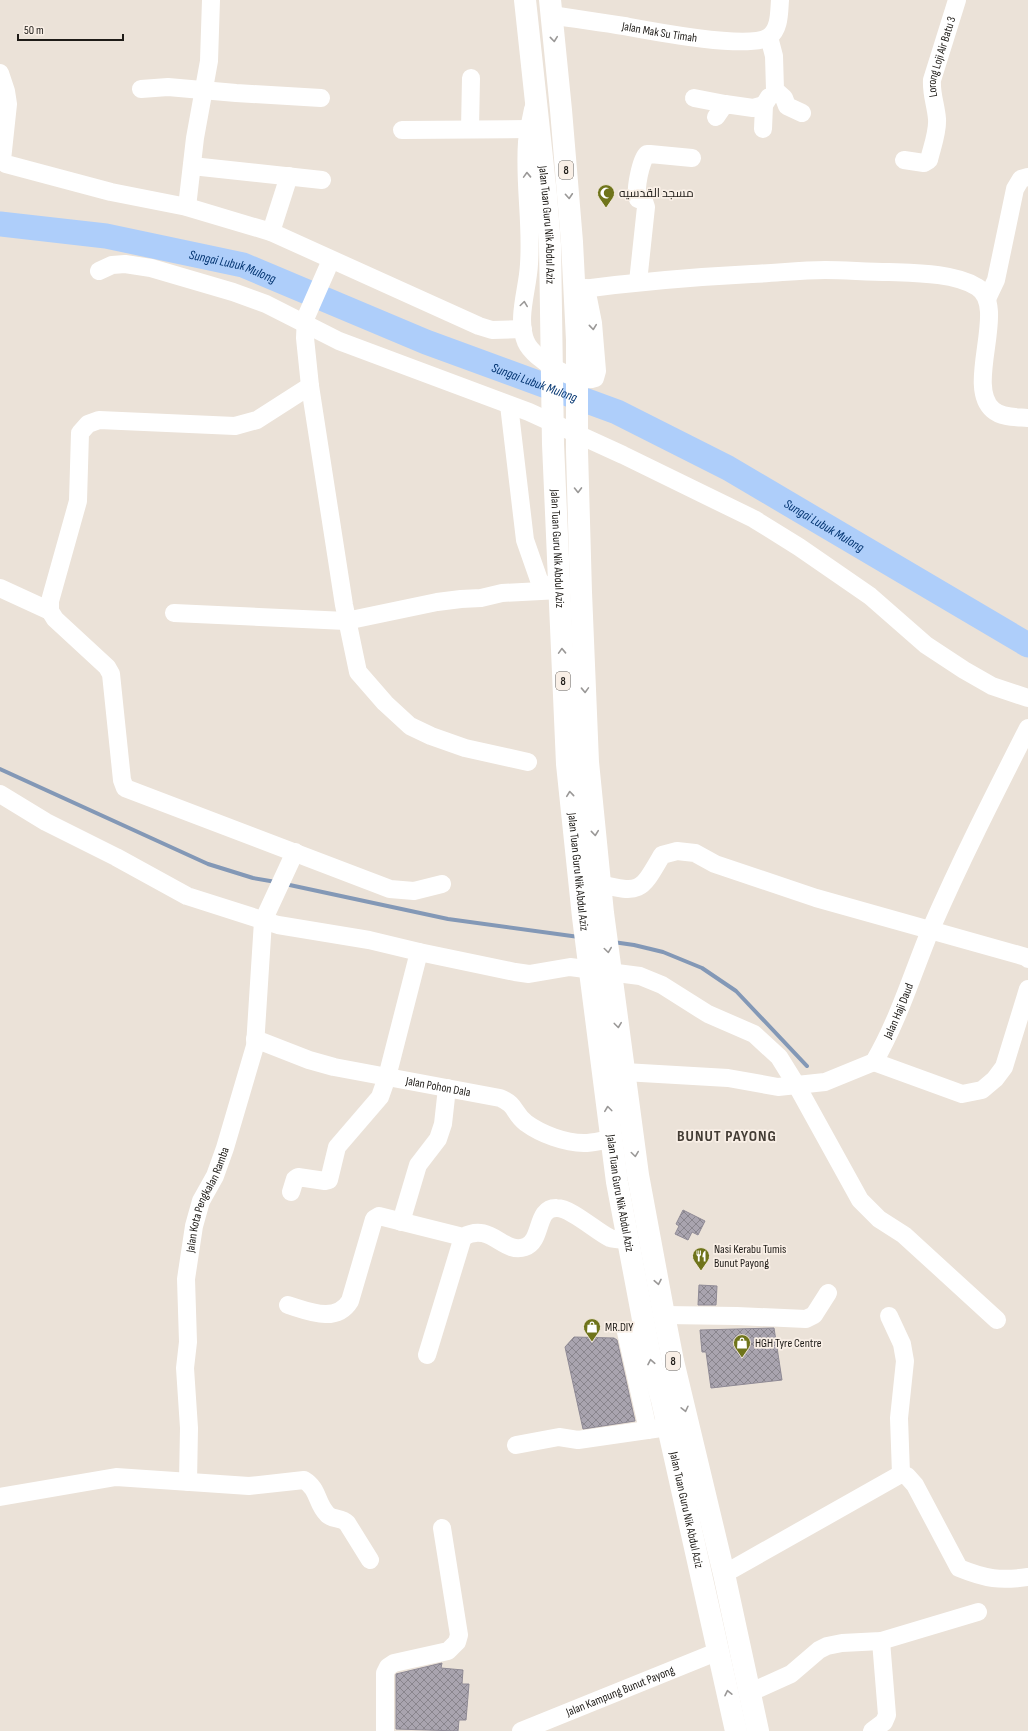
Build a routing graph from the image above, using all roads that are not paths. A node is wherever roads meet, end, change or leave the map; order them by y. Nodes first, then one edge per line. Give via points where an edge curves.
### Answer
1 (211, 0) edge
2 (526, 0) edge
3 (780, 0) edge
4 (957, 0) edge
5 (550, 8) edge
6 (769, 37) junction
7 (0, 73) edge
8 (471, 78) dead end
9 (141, 89) dead end
10 (204, 90) junction
11 (778, 93) junction
12 (321, 98) dead end
13 (536, 98) junction
14 (694, 98) dead end
15 (764, 105) junction
16 (802, 113) dead end
17 (470, 129) junction
18 (529, 129) junction
19 (763, 129) dead end
20 (402, 130) dead end
21 (692, 158) dead end
22 (904, 160) dead end
23 (192, 166) junction
24 (289, 176) junction
25 (1028, 177) edge
26 (322, 180) dead end
27 (187, 207) junction
28 (271, 232) junction
29 (328, 266) junction
30 (99, 271) dead end
31 (638, 282) junction
32 (580, 289) junction
33 (987, 299) junction
34 (305, 321) junction
35 (523, 329) junction
36 (310, 386) junction
37 (510, 405) junction
38 (1028, 418) edge
39 (0, 588) edge
40 (554, 590) junction
41 (50, 611) junction
42 (174, 613) dead end
43 (346, 621) junction
44 (1028, 698) edge
45 (1028, 728) edge
46 (528, 762) dead end
47 (0, 794) edge
48 (295, 852) junction
49 (442, 884) dead end
50 (600, 884) junction
51 (593, 915) junction
52 (263, 921) junction
53 (930, 931) junction
54 (419, 952) junction
55 (1028, 959) edge
56 (603, 987) junction
57 (1028, 989) edge
58 (255, 1039) junction
59 (874, 1062) junction
60 (624, 1072) junction
61 (387, 1076) junction
62 (797, 1086) junction
63 (447, 1088) junction
64 (612, 1139) junction
65 (290, 1192) dead end
66 (401, 1222) junction
67 (463, 1237) junction
68 (629, 1240) junction
69 (828, 1293) dead end
70 (288, 1305) dead end
71 (664, 1315) junction
72 (889, 1316) dead end
73 (997, 1320) dead end
74 (626, 1332) dead end
75 (428, 1356) dead end
76 (677, 1374) junction
77 (662, 1400) junction
78 (658, 1428) junction
79 (516, 1445) dead end
80 (901, 1474) junction
81 (188, 1482) junction
82 (0, 1497) edge
83 (442, 1528) dead end
84 (370, 1560) dead end
85 (724, 1574) junction
86 (1028, 1577) edge
87 (978, 1612) dead end
88 (881, 1641) junction
89 (719, 1651) junction
90 (749, 1693) junction
91 (385, 1731) edge
92 (521, 1731) edge
93 (736, 1731) edge
94 (758, 1731) edge
95 (872, 1731) edge

1 - 10 street via 209,61
2 - 13 main road, Jalan Tuan Guru Nik Abdul Aziz / 8
3 - 6 street via 776,29
4 - 22 street, Lorong Loji Air Batu 3 via 932,80 931,91 937,127 929,160 924,163
5 - 6 street, Jalan Mak Su Timah via 702,39 751,41
5 -> 32 main road, Jalan Tuan Guru Nik Abdul Aziz / 8
6 - 11 street
7 - 27 street via 8,104 2,160 6,164 111,192
8 - 17 street
9 - 10 street
10 - 12 street
10 - 23 street
11 - 15 street
11 - 16 street via 787,106
13 - 18 street
13 - 40 main road, Jalan Tuan Guru Nik Abdul Aziz / 8 via 550,244
14 - 15 street via 720,110
15 - 19 street
17 - 18 street
17 - 20 street
35 -> 18 street via 522,316 530,263 527,159
21 - 31 street via 647,154 643,159 636,192 638,199 644,201 646,207
23 - 24 street
23 - 27 street
24 - 26 street
24 - 28 street
25 - 33 street via 1021,179 1015,189 996,280
27 - 28 street
28 - 29 street
29 - 34 street
29 - 35 street via 479,326 492,330
30 - 34 street via 112,265 125,264 151,268 233,292
31 - 32 street
31 - 33 street via 825,270 927,274 965,281 979,287
32 -> 35 street via 593,323 597,371 595,378 589,380 570,375 546,364 526,343
32 -> 50 main road, Jalan Tuan Guru Nik Abdul Aziz / 8 via 576,340 581,592 588,762
33 - 38 street via 990,312 982,382 985,399 993,410 1005,416
34 - 36 street
34 - 37 street via 339,341
36 - 41 street via 257,420 235,426 99,420 88,424 80,433 78,501 50,601
36 - 43 street
37 - 40 street via 525,540 539,580
37 - 44 street via 623,455 754,519 800,547 870,596 926,645 964,670 992,686
39 - 41 street
40 - 43 street via 502,593 481,598 437,602
51 -> 40 main road, Jalan Tuan Guru Nik Abdul Aziz / 8 via 567,764
41 - 48 street via 55,619 112,674 122,780 125,788
42 - 43 street
43 - 46 street via 358,672 410,726 465,748
45 - 53 street, Jalan Haji Daud
47 - 52 street via 46,822 186,896
48 - 49 street via 390,889 414,891
48 - 52 street, Jalan Kota Pengkalan Ramba
50 - 51 main road, Jalan Tuan Guru Nik Abdul Aziz / 8
50 - 53 street via 625,890 639,887 647,881 662,856 677,851 695,853 715,864 816,898
51 - 56 main road, Jalan Tuan Guru Nik Abdul Aziz / 8
52 - 54 street via 369,940
52 - 58 street, Jalan Kota Pengkalan Ramba
53 - 55 street
53 - 59 street, Jalan Haji Daud via 892,1028
54 - 61 street
54 - 62 street via 529,974 570,967 640,976 662,985 708,1014 754,1034 779,1057
56 -> 60 main road, Jalan Tuan Guru Nik Abdul Aziz / 8
64 -> 56 main road, Jalan Tuan Guru Nik Abdul Aziz / 8
57 - 59 street via 1004,1067 995,1080 982,1090 962,1094
58 - 61 street, Jalan Pohon Dala via 309,1060
58 - 81 street, Jalan Kota Pengkalan Ramba via 225,1148 215,1176 200,1201 194,1226 186,1279
59 - 62 street via 825,1082
60 - 62 street via 728,1078 778,1087
60 -> 71 main road, Jalan Tuan Guru Nik Abdul Aziz / 8 via 638,1175
61 - 63 street, Jalan Pohon Dala
61 - 65 street via 380,1097 337,1147 329,1180 298,1177
62 - 73 street via 860,1200 879,1219 904,1235
63 - 64 street, Jalan Pohon Dala via 510,1102 527,1123 541,1132 566,1140 584,1143
63 - 66 street via 443,1124 438,1139 418,1165
64 - 68 main road, Jalan Tuan Guru Nik Abdul Aziz / 8
66 - 67 street
66 - 70 street via 383,1215 374,1219 346,1308 339,1312 318,1314
67 - 68 street via 482,1232 512,1247 524,1247 534,1241 543,1216 557,1208 610,1237
67 - 75 street
77 -> 68 main road, Jalan Tuan Guru Nik Abdul Aziz / 8 via 652,1367
69 - 71 street via 814,1315 806,1319
71 - 76 main road, Jalan Tuan Guru Nik Abdul Aziz / 8
72 - 80 street via 902,1344 905,1360 899,1418
74 - 78 street
76 - 77 main road via 669,1376 664,1383
76 -> 85 main road, Jalan Tuan Guru Nik Abdul Aziz / 8
77 - 78 main road, Jalan Tuan Guru Nik Abdul Aziz / 8
78 - 79 street via 578,1440 559,1437
78 - 89 main road, Jalan Tuan Guru Nik Abdul Aziz / 8
80 - 85 street
80 - 86 street via 907,1476 915,1485 959,1568 982,1577 1007,1580
81 - 82 street via 116,1476
81 - 84 street via 249,1486 304,1480 311,1484 327,1514 347,1523
83 - 91 street via 459,1635 457,1642 448,1651 394,1663 388,1667 385,1673
85 - 90 main road, Jalan Tuan Guru Nik Abdul Aziz / 8
87 - 88 street
88 - 90 street via 827,1646 791,1674
88 - 95 street via 887,1715 884,1722
89 - 92 street, Jalan Kampung Bunut Payong
93 -> 89 main road, Jalan Tuan Guru Nik Abdul Aziz / 8
90 - 94 main road, Jalan Tuan Guru Nik Abdul Aziz / 8

